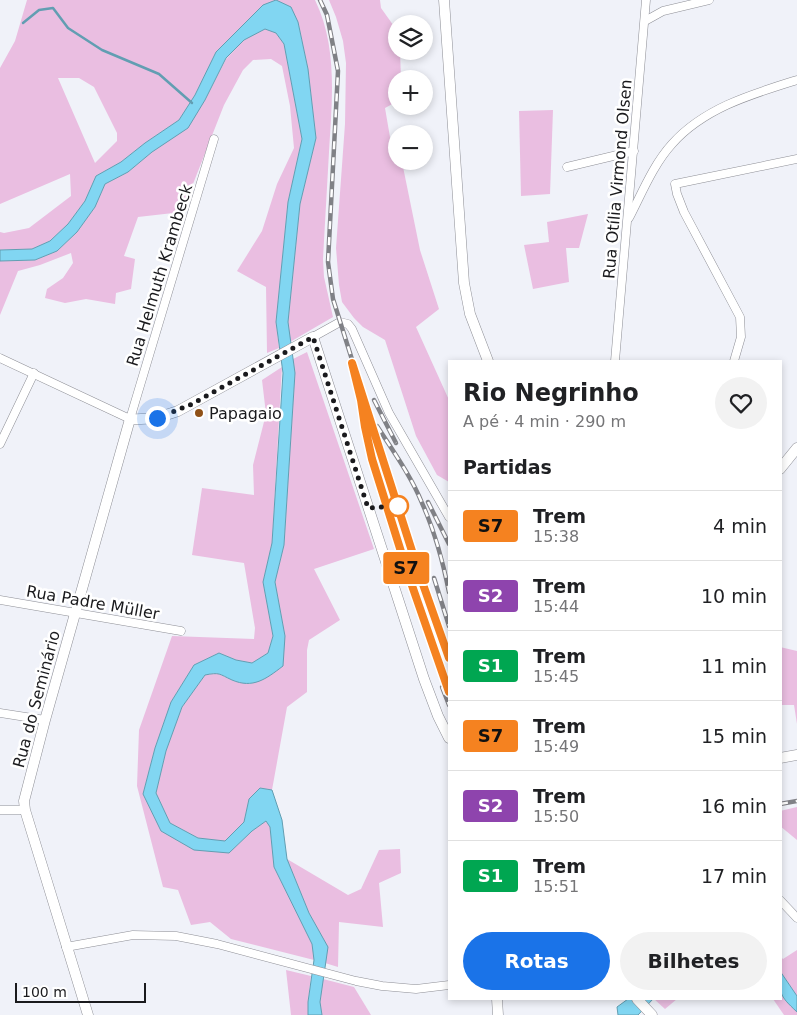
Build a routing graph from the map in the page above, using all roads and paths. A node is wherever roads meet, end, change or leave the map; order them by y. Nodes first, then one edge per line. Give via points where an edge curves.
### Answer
1 (444, 0) edge
2 (646, 0) edge
3 (708, 0) edge
4 (645, 21) junction
5 (797, 80) edge
6 (214, 139) dead end
7 (634, 151) junction
8 (797, 159) edge
9 (567, 167) dead end
10 (628, 221) junction
11 (313, 337) junction
12 (0, 358) edge
13 (488, 360) edge
14 (615, 360) edge
15 (734, 360) edge
16 (34, 373) junction
17 (130, 419) junction
18 (0, 444) edge
19 (797, 448) edge
20 (782, 467) edge
21 (448, 515) edge
22 (0, 600) edge
23 (74, 612) junction
24 (181, 631) dead end
25 (0, 713) edge
26 (45, 720) junction
27 (448, 736) edge
28 (797, 755) edge
29 (782, 758) edge
30 (0, 810) edge
31 (25, 810) junction
32 (782, 902) edge
33 (797, 918) edge
34 (66, 947) junction
35 (448, 985) edge
36 (497, 1000) edge
37 (638, 1000) edge
38 (88, 1015) edge
39 (498, 1015) edge
40 (651, 1015) edge

1 - 13 street via 465,288 470,314
2 - 4 street, Rua Otília Virmond Olsen
3 - 4 street via 663,11
4 - 7 street, Rua Otília Virmond Olsen
5 - 10 street via 728,104 684,132 662,156
6 - 17 street, Rua Helmuth Krambeck
7 - 9 street
7 - 10 street, Rua Otília Virmond Olsen
8 - 15 street via 675,184 682,207 740,317 741,337
10 - 14 street, Rua Otília Virmond Olsen
11 - 17 street via 178,411 146,420
11 - 21 street via 340,322 352,329 389,413
11 - 27 street via 424,679
12 - 16 street
16 - 17 street
16 - 18 street
17 - 23 street, Rua do Seminário
19 - 20 street
22 - 23 street, Rua Padre Müller
23 - 24 street, Rua Padre Müller
23 - 26 street, Rua do Seminário
25 - 26 street
26 - 31 street, Rua do Seminário via 24,801
28 - 29 street
30 - 31 street
31 - 34 street, Rua do Seminário
32 - 33 street
34 - 35 street via 133,935 162,934 203,940 368,983 406,989
34 - 38 street, Rua do Seminário
36 - 39 street
37 - 40 street

